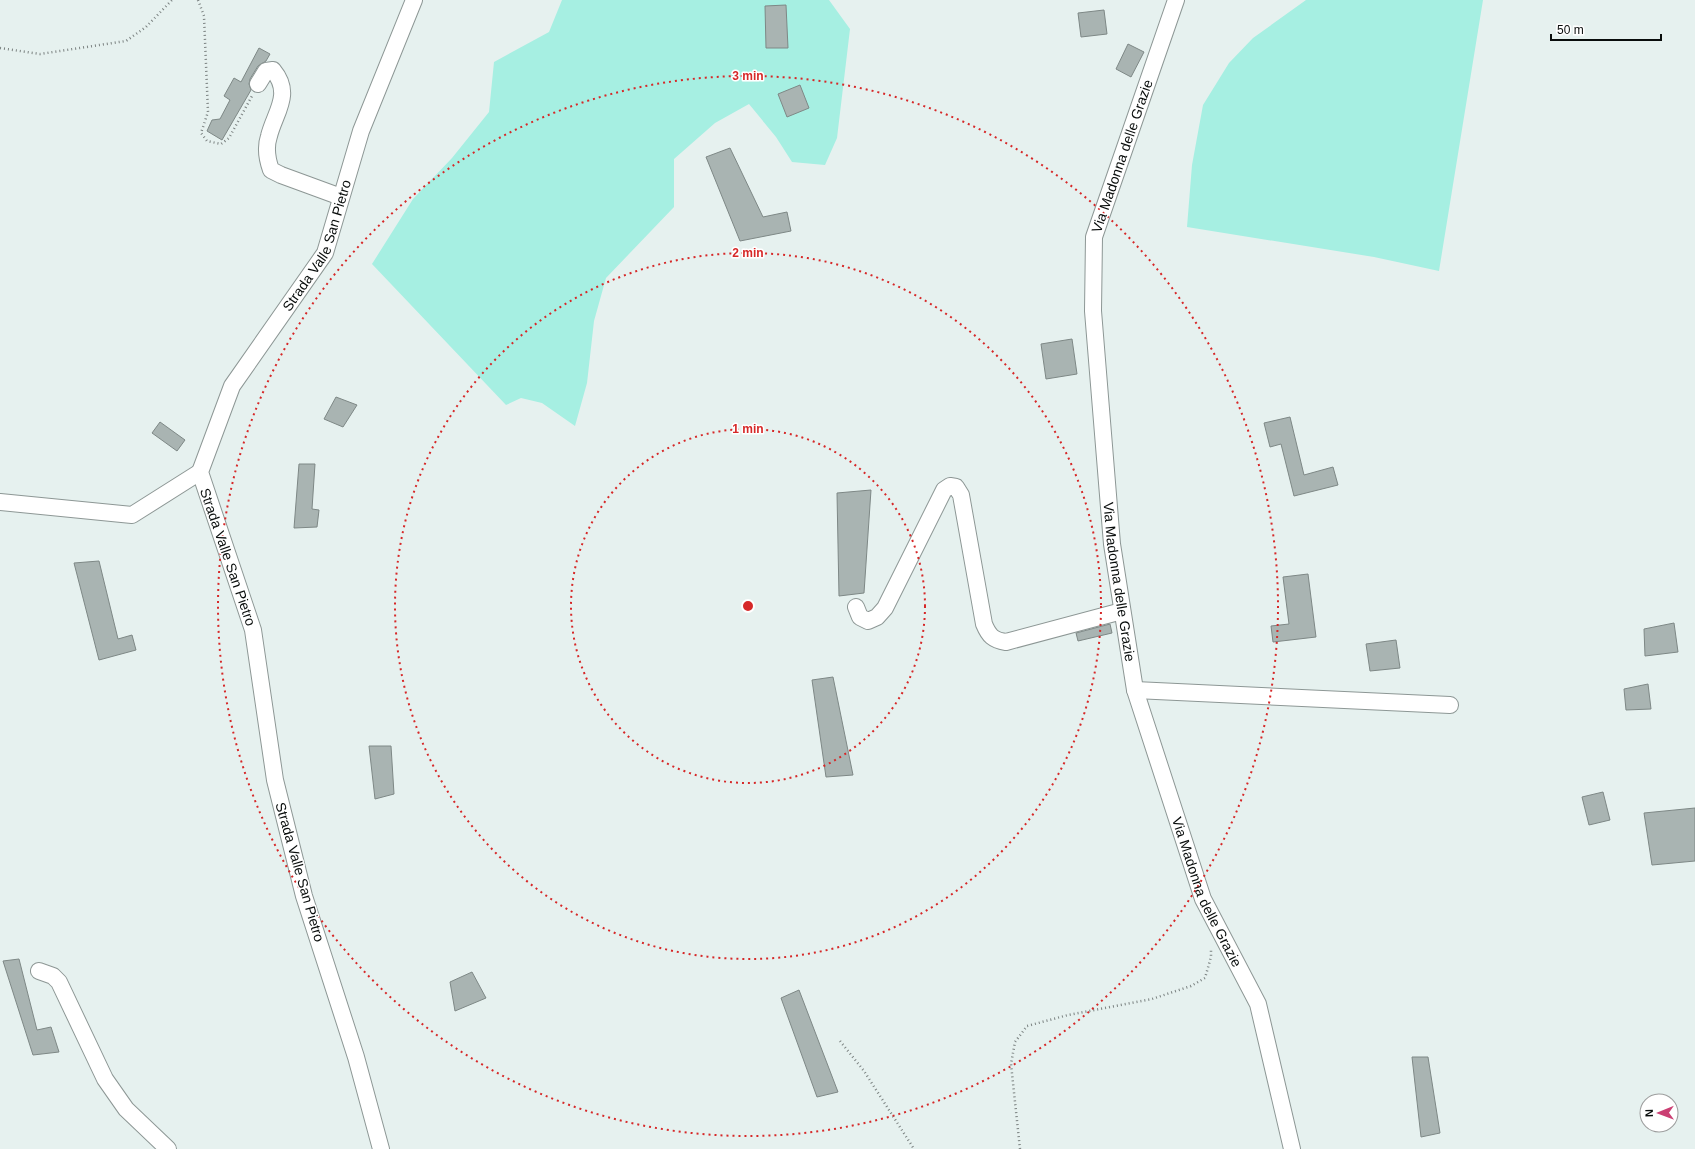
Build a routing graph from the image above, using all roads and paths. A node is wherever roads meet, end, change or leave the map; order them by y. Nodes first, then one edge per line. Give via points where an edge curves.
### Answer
1 (172, 0) edge
2 (198, 0) edge
3 (414, 0) edge
4 (1176, 0) edge
5 (0, 48) edge
6 (258, 84) joint
7 (341, 197) junction
8 (200, 472) junction
9 (0, 502) edge
10 (856, 607) dead end
11 (1122, 611) junction
12 (1135, 690) junction
13 (1450, 705) dead end
14 (1217, 925) junction
15 (39, 971) dead end
16 (840, 1041) dead end
17 (168, 1149) edge
18 (381, 1149) edge
19 (914, 1149) edge
20 (1020, 1149) edge
21 (1292, 1149) edge

1 - 5 path via 146,27 126,41 40,54
2 - 6 path via 204,16 208,112 201,133 207,141 221,144 229,138
3 - 7 street, Strada Valle San Pietro via 360,131
4 - 11 street, Via Madonna delle Grazie via 1094,237 1093,311 1112,544
6 - 7 street via 266,71 273,70 282,86 283,96 268,137 267,158 271,170
7 - 8 street, Strada Valle San Pietro via 325,253 232,386
8 - 9 street via 132,514
8 - 18 street, Strada Valle San Pietro via 254,630 275,780 304,896 356,1057
10 - 11 street via 860,617 868,621 877,617 885,608 944,490 950,486 956,487 962,495 988,635 1006,642
11 - 12 street, Via Madonna delle Grazie
12 - 13 street
12 - 14 street, Via Madonna delle Grazie via 1204,899
14 - 20 path via 1210,934 1211,957 1205,978 1191,986 1152,999 1068,1015 1027,1026 1015,1042 1011,1064
14 - 21 street, Via Madonna delle Grazie via 1258,1004
15 - 17 street via 53,976 59,982 104,1079 126,1109
16 - 19 path via 864,1071

